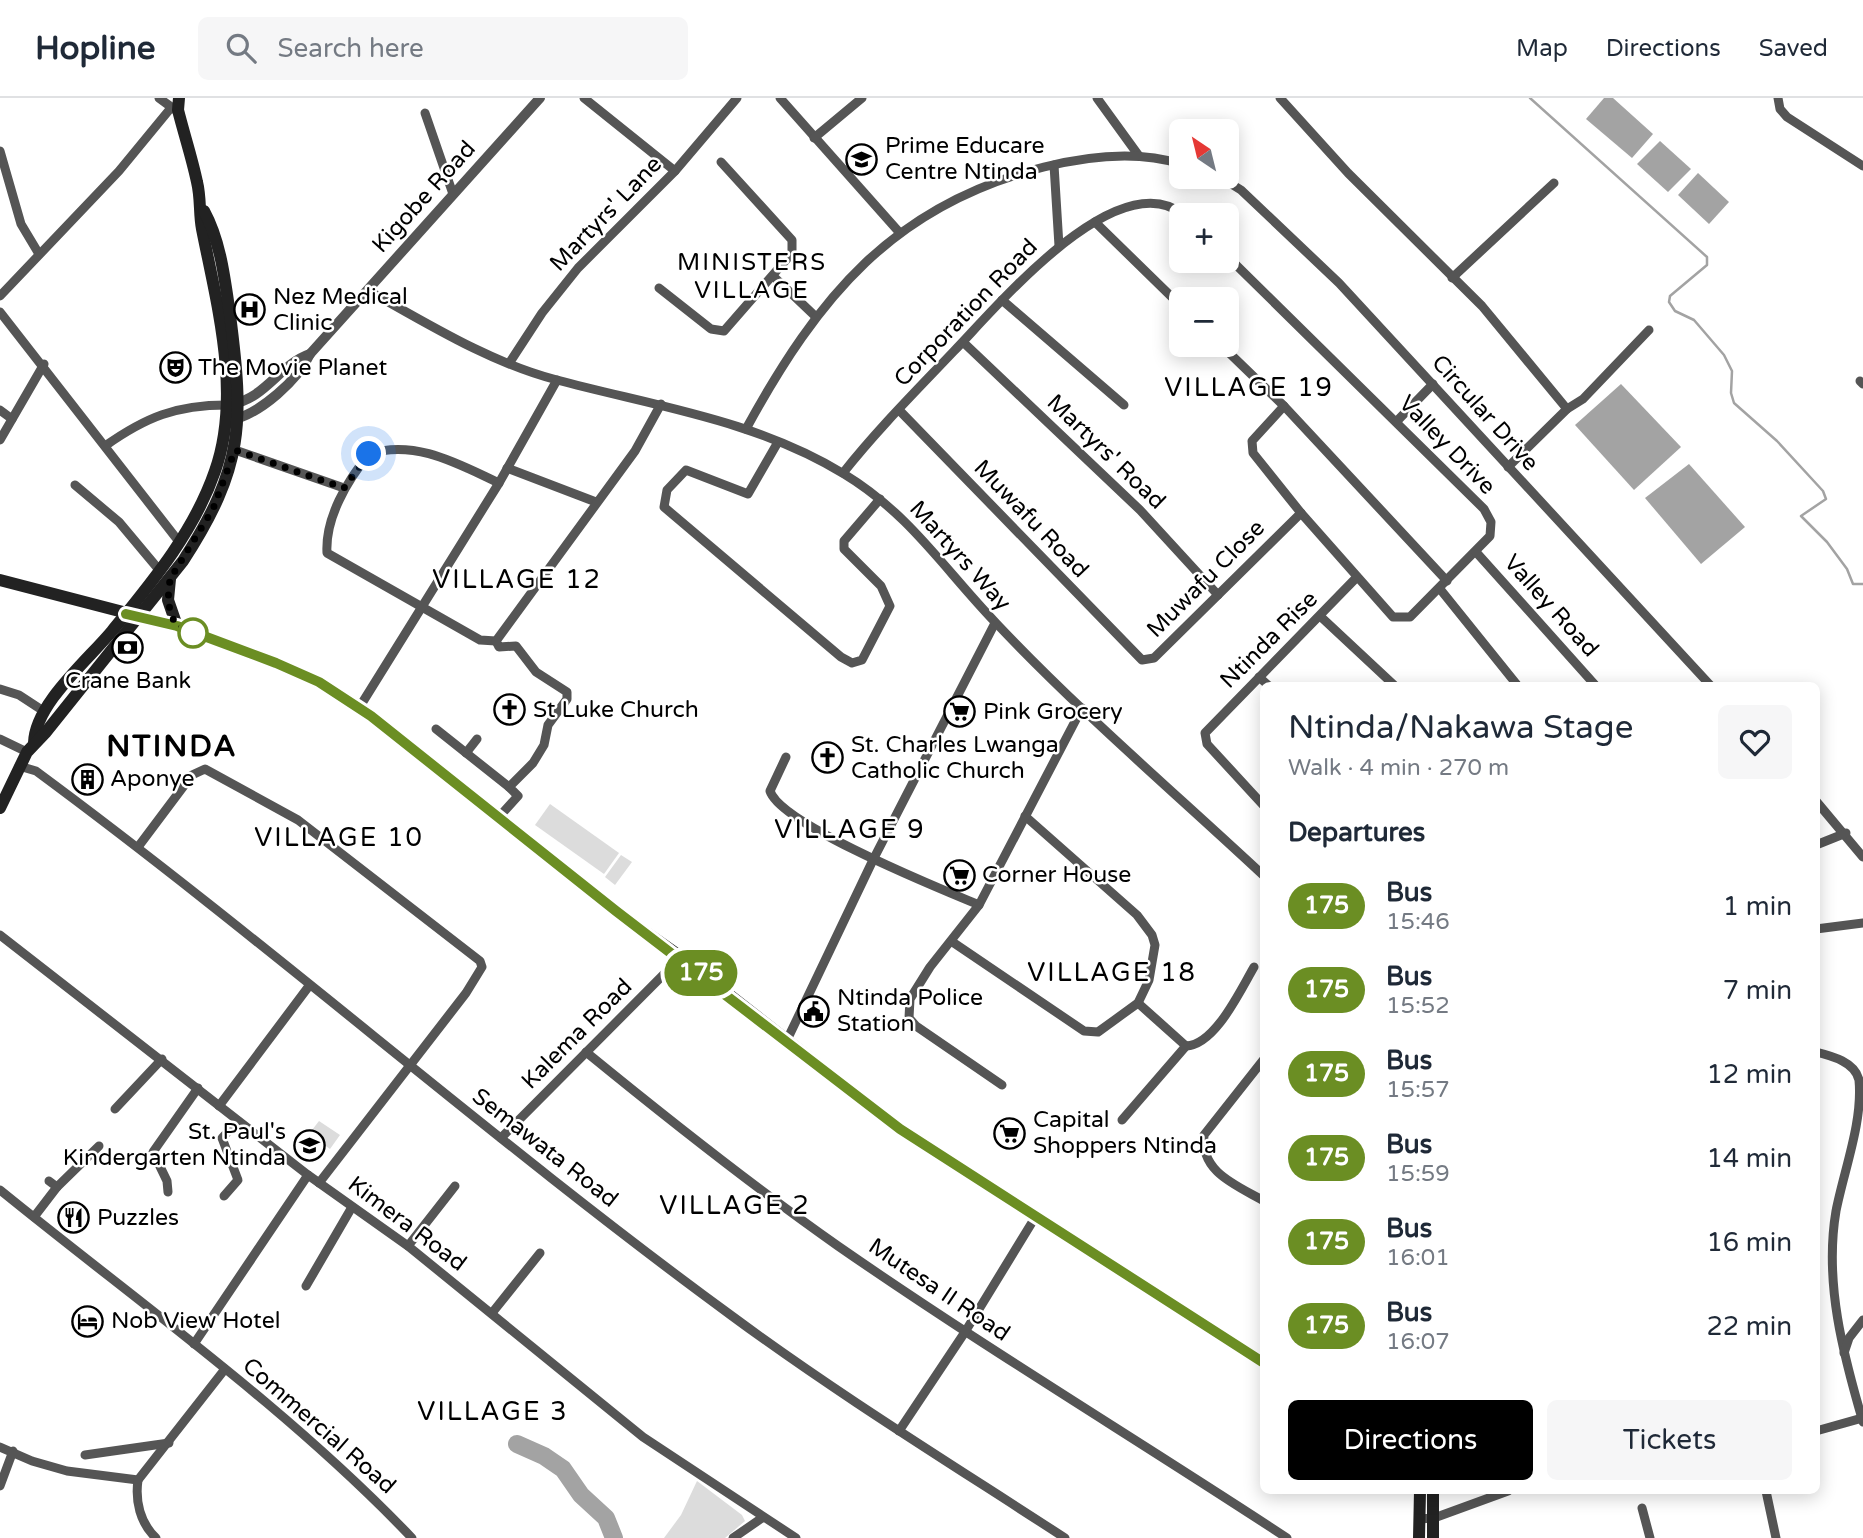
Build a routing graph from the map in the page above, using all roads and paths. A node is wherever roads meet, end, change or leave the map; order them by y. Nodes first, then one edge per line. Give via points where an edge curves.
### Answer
1 (159, 98) edge
2 (540, 98) edge
3 (584, 98) edge
4 (737, 98) edge
5 (780, 98) edge
6 (862, 98) edge
7 (1097, 98) edge
8 (1280, 98) edge
9 (1778, 98) edge
10 (176, 106) edge
11 (425, 113) dead end
12 (814, 138) junction
13 (0, 151) edge
14 (1139, 156) junction
15 (1169, 161) edge
16 (721, 162) dead end
17 (1054, 165) junction
18 (1863, 166) edge
19 (674, 171) junction
20 (1554, 183) dead end
21 (1239, 189) edge
22 (453, 194) junction
23 (1169, 211) edge
24 (1095, 222) junction
25 (899, 232) junction
26 (1059, 246) junction
27 (39, 254) junction
28 (1239, 268) edge
29 (773, 276) junction
30 (1452, 278) junction
31 (660, 288) dead end
32 (369, 290) junction
33 (1169, 294) edge
34 (0, 296) edge
35 (1002, 300) junction
36 (0, 312) edge
37 (816, 316) junction
38 (1649, 330) dead end
39 (963, 342) junction
40 (1233, 357) edge
41 (510, 362) junction
42 (44, 365) junction
43 (557, 380) junction
44 (1433, 384) junction
45 (661, 404) junction
46 (1124, 405) dead end
47 (1284, 406) junction
48 (1567, 409) junction
49 (0, 410) edge
50 (898, 410) junction
51 (232, 412) junction
52 (12, 419) junction
53 (1397, 421) junction
54 (746, 429) junction
55 (0, 440) edge
56 (778, 442) junction
57 (105, 446) junction
58 (235, 450) junction
59 (1508, 467) junction
60 (507, 468) junction
61 (844, 474) junction
62 (499, 483) junction
63 (75, 485) dead end
64 (344, 488) junction
65 (880, 499) junction
66 (596, 502) junction
67 (1301, 513) junction
68 (180, 542) junction
69 (1476, 552) junction
70 (165, 575) junction
71 (1357, 577) junction
72 (0, 580) edge
73 (1443, 585) junction
74 (1218, 595) junction
75 (422, 607) junction
76 (126, 614) junction
77 (140, 616) junction
78 (1320, 616) junction
79 (995, 622) junction
80 (177, 626) junction
81 (496, 641) junction
82 (1135, 656) joint
83 (1259, 677) junction
84 (1265, 682) edge
85 (1391, 682) edge
86 (1515, 682) edge
87 (1592, 682) edge
88 (1707, 682) edge
89 (0, 689) edge
90 (359, 708) junction
91 (1082, 708) junction
92 (45, 712) junction
93 (436, 729) dead end
94 (0, 739) edge
95 (477, 739) dead end
96 (30, 748) junction
97 (466, 753) junction
98 (786, 757) dead end
99 (19, 765) junction
100 (509, 787) junction
101 (1260, 802) edge
102 (1820, 805) edge
103 (0, 808) edge
104 (1025, 816) junction
105 (498, 818) junction
106 (1846, 833) junction
107 (1820, 843) edge
108 (138, 847) junction
109 (1863, 857) edge
110 (873, 860) junction
111 (1260, 872) edge
112 (979, 905) junction
113 (1863, 922) edge
114 (1820, 928) edge
115 (0, 935) edge
116 (951, 941) junction
117 (681, 957) junction
118 (1254, 967) dead end
119 (309, 986) junction
120 (1138, 1003) junction
121 (787, 1040) junction
122 (1186, 1046) junction
123 (586, 1052) junction
124 (1820, 1053) edge
125 (162, 1059) junction
126 (1260, 1064) edge
127 (408, 1067) junction
128 (1002, 1085) dead end
129 (198, 1088) junction
130 (219, 1106) junction
131 (115, 1109) dead end
132 (1861, 1119) edge
133 (1122, 1120) dead end
134 (238, 1121) junction
135 (500, 1138) junction
136 (99, 1146) dead end
137 (308, 1175) junction
138 (319, 1182) junction
139 (455, 1186) dead end
140 (0, 1190) edge
141 (169, 1192) dead end
142 (224, 1196) dead end
143 (1260, 1199) edge
144 (352, 1207) junction
145 (1036, 1216) junction
146 (34, 1217) junction
147 (408, 1246) junction
148 (540, 1253) dead end
149 (306, 1286) dead end
150 (492, 1313) junction
151 (1863, 1320) edge
152 (965, 1332) junction
153 (194, 1344) junction
154 (1843, 1354) junction
155 (1260, 1360) edge
156 (225, 1369) junction
157 (1863, 1420) edge
158 (1820, 1430) edge
159 (899, 1431) junction
160 (169, 1443) junction
161 (0, 1447) edge
162 (13, 1451) junction
163 (85, 1455) dead end
164 (138, 1480) junction
165 (0, 1486) edge
166 (1420, 1494) edge
167 (1433, 1494) edge
168 (1500, 1494) edge
169 (1767, 1494) edge
170 (1642, 1508) dead end
171 (762, 1518) junction
172 (1434, 1518) junction
173 (1419, 1519) junction
174 (156, 1538) edge
175 (412, 1538) edge
176 (733, 1538) edge
177 (796, 1538) edge
178 (1065, 1538) edge
179 (1287, 1538) edge
180 (1419, 1538) edge
181 (1433, 1538) edge
182 (1650, 1538) edge
183 (1776, 1538) edge

1 - 10 street
2 - 22 street, Kigobe Road
3 - 19 street
4 - 19 street, Martyrs' Lane
5 - 12 street
6 - 12 street
7 - 14 street
8 - 30 street
9 - 18 street via 1787,117
10 - 27 street
10 - 51 main road via 202,208
11 - 22 street
12 - 25 street
13 - 27 street via 21,223
14 - 15 street
14 - 17 street
16 - 29 street via 792,240 792,253
17 - 25 street via 960,195
17 - 26 street
19 - 41 street, Martyrs' Lane via 578,268
20 - 30 street
21 - 44 street, Circular Drive via 1300,244
22 - 32 street, Kigobe Road
23 - 24 street, Corporation Road via 1136,204
24 - 26 street, Corporation Road
24 - 33 street
25 - 37 street
26 - 35 street, Corporation Road
27 - 34 street
28 - 53 street, Valley Drive
29 - 31 street via 724,331 711,329
29 - 37 street
30 - 48 street via 1482,306
32 - 41 street, Martyrs Way
32 - 51 street, Kigobe Road via 310,354
35 - 39 street, Corporation Road
35 - 46 street
36 - 42 street
37 - 54 street
38 - 48 street via 1583,399
39 - 50 street, Corporation Road
39 - 74 street, Martyrs' Road via 1140,510
40 - 47 street
41 - 43 street, Martyrs Way
42 - 52 street
42 - 57 street
43 - 45 street, Martyrs Way
43 - 60 street
44 - 53 street
44 - 59 street, Circular Drive
45 - 54 street, Martyrs Way
45 - 66 street via 635,451
47 - 67 street, Valley Drive via 1252,441 1251,448
47 - 73 street
48 - 59 street
49 - 52 street
50 - 61 street, Corporation Road
50 - 82 street, Muwafu Road
51 - 57 street via 190,405 141,421
51 - 58 main road
51 - 68 main road via 215,472
52 - 55 street
53 - 69 street, Valley Drive via 1484,509 1493,530
54 - 56 street, Martyrs Way
56 - 61 street, Martyrs Way
56 - 65 street via 748,494 686,470 667,490 664,507 852,663 862,660 890,606 881,586 844,549 844,541
57 - 68 street
58 - 64 street
58 - 70 main road via 213,509
59 - 88 street, Circular Drive
60 - 62 street
60 - 66 street
61 - 65 street, Martyrs Way
62 - 64 street via 450,460 403,449 369,454
62 - 75 street
63 - 70 street via 119,522
64 - 75 street via 327,553
65 - 79 street, Martyrs Way via 909,523
66 - 81 street
67 - 71 street, Valley Drive
67 - 74 street, Muwafu Close
68 - 70 main road
69 - 73 street, Valley Drive
69 - 87 street, Valley Road
70 - 76 main road
70 - 77 main road
70 - 80 main road
71 - 73 street, Valley Drive via 1399,619 1415,614
71 - 78 street, Ntinda Rise
72 - 76 main road
73 - 86 street
74 - 82 street, Muwafu Close via 1154,658
75 - 81 street via 480,640
75 - 90 street
76 - 77 main road
76 - 92 main road
77 - 80 main road
77 - 96 main road
78 - 83 street, Ntinda Rise
78 - 85 street
79 - 91 street, Martyrs Way
79 - 110 street
80 - 90 main road via 319,682
81 - 100 street via 499,648 516,646 536,672 567,692 548,725 544,745
83 - 84 street
83 - 101 street, Ntinda Rise via 1207,729 1204,738
89 - 92 street
90 - 105 main road
91 - 104 street
91 - 111 street, Martyrs Way
92 - 96 main road
93 - 97 street
94 - 96 street
95 - 97 street
96 - 99 main road
97 - 100 street
98 - 110 street via 772,784 772,799
99 - 103 main road
99 - 108 street, Semawata Road via 36,771
100 - 105 street via 518,796
102 - 106 street
104 - 112 street
104 - 120 street via 1137,915 1152,935 1155,945 1149,980
105 - 117 main road
106 - 107 street
106 - 109 street
108 - 119 street, Semawata Road
108 - 127 street via 192,775 205,769 298,820 480,961 482,967 466,993
110 - 112 street
110 - 121 street
112 - 116 street
113 - 114 street
115 - 125 street, Kimera Road
116 - 120 street via 1084,1031 1098,1032
116 - 128 street via 910,999 909,1018
117 - 121 main road
117 - 123 street, Kalema Road
118 - 122 street via 1204,1042
119 - 127 street, Semawata Road
119 - 130 street
120 - 122 street
121 - 145 main road via 900,1129
122 - 133 street
123 - 135 street, Kalema Road
123 - 152 street, Mutesa II Road via 776,1201
124 - 132 street via 1840,1060 1857,1074
125 - 129 street, Kimera Road
125 - 131 street
126 - 143 street via 1204,1135 1203,1148 1206,1161 1216,1172
127 - 135 street, Semawata Road
127 - 138 street
129 - 130 street, Kimera Road
129 - 141 street via 153,1153
130 - 134 street, Kimera Road
132 - 154 street via 1833,1237
134 - 137 street, Kimera Road
134 - 142 street via 222,1138 238,1180
135 - 159 street, Semawata Road via 732,1316
136 - 146 street via 53,1184
137 - 138 street, Kimera Road
137 - 153 street
138 - 144 street, Kimera Road
139 - 147 street
140 - 146 street, Commercial Road
144 - 147 street, Kimera Road
144 - 149 street
145 - 152 street
145 - 155 main road
146 - 153 street, Commercial Road
147 - 150 street, Kimera Road
148 - 150 street
150 - 171 street, Kimera Road via 643,1437
151 - 154 street
152 - 159 street
152 - 179 street, Mutesa II Road
153 - 156 street, Commercial Road
154 - 157 street
156 - 160 street
156 - 175 street, Commercial Road via 360,1486
157 - 158 street
159 - 178 street, Semawata Road
160 - 163 street
160 - 164 street
161 - 162 street
162 - 164 street via 67,1471
162 - 165 street
164 - 174 street via 143,1521
166 - 173 main road
167 - 172 main road
168 - 172 street
169 - 183 street
170 - 182 street
171 - 176 street
171 - 177 street, Kimera Road
172 - 173 street
172 - 181 main road
173 - 180 main road

